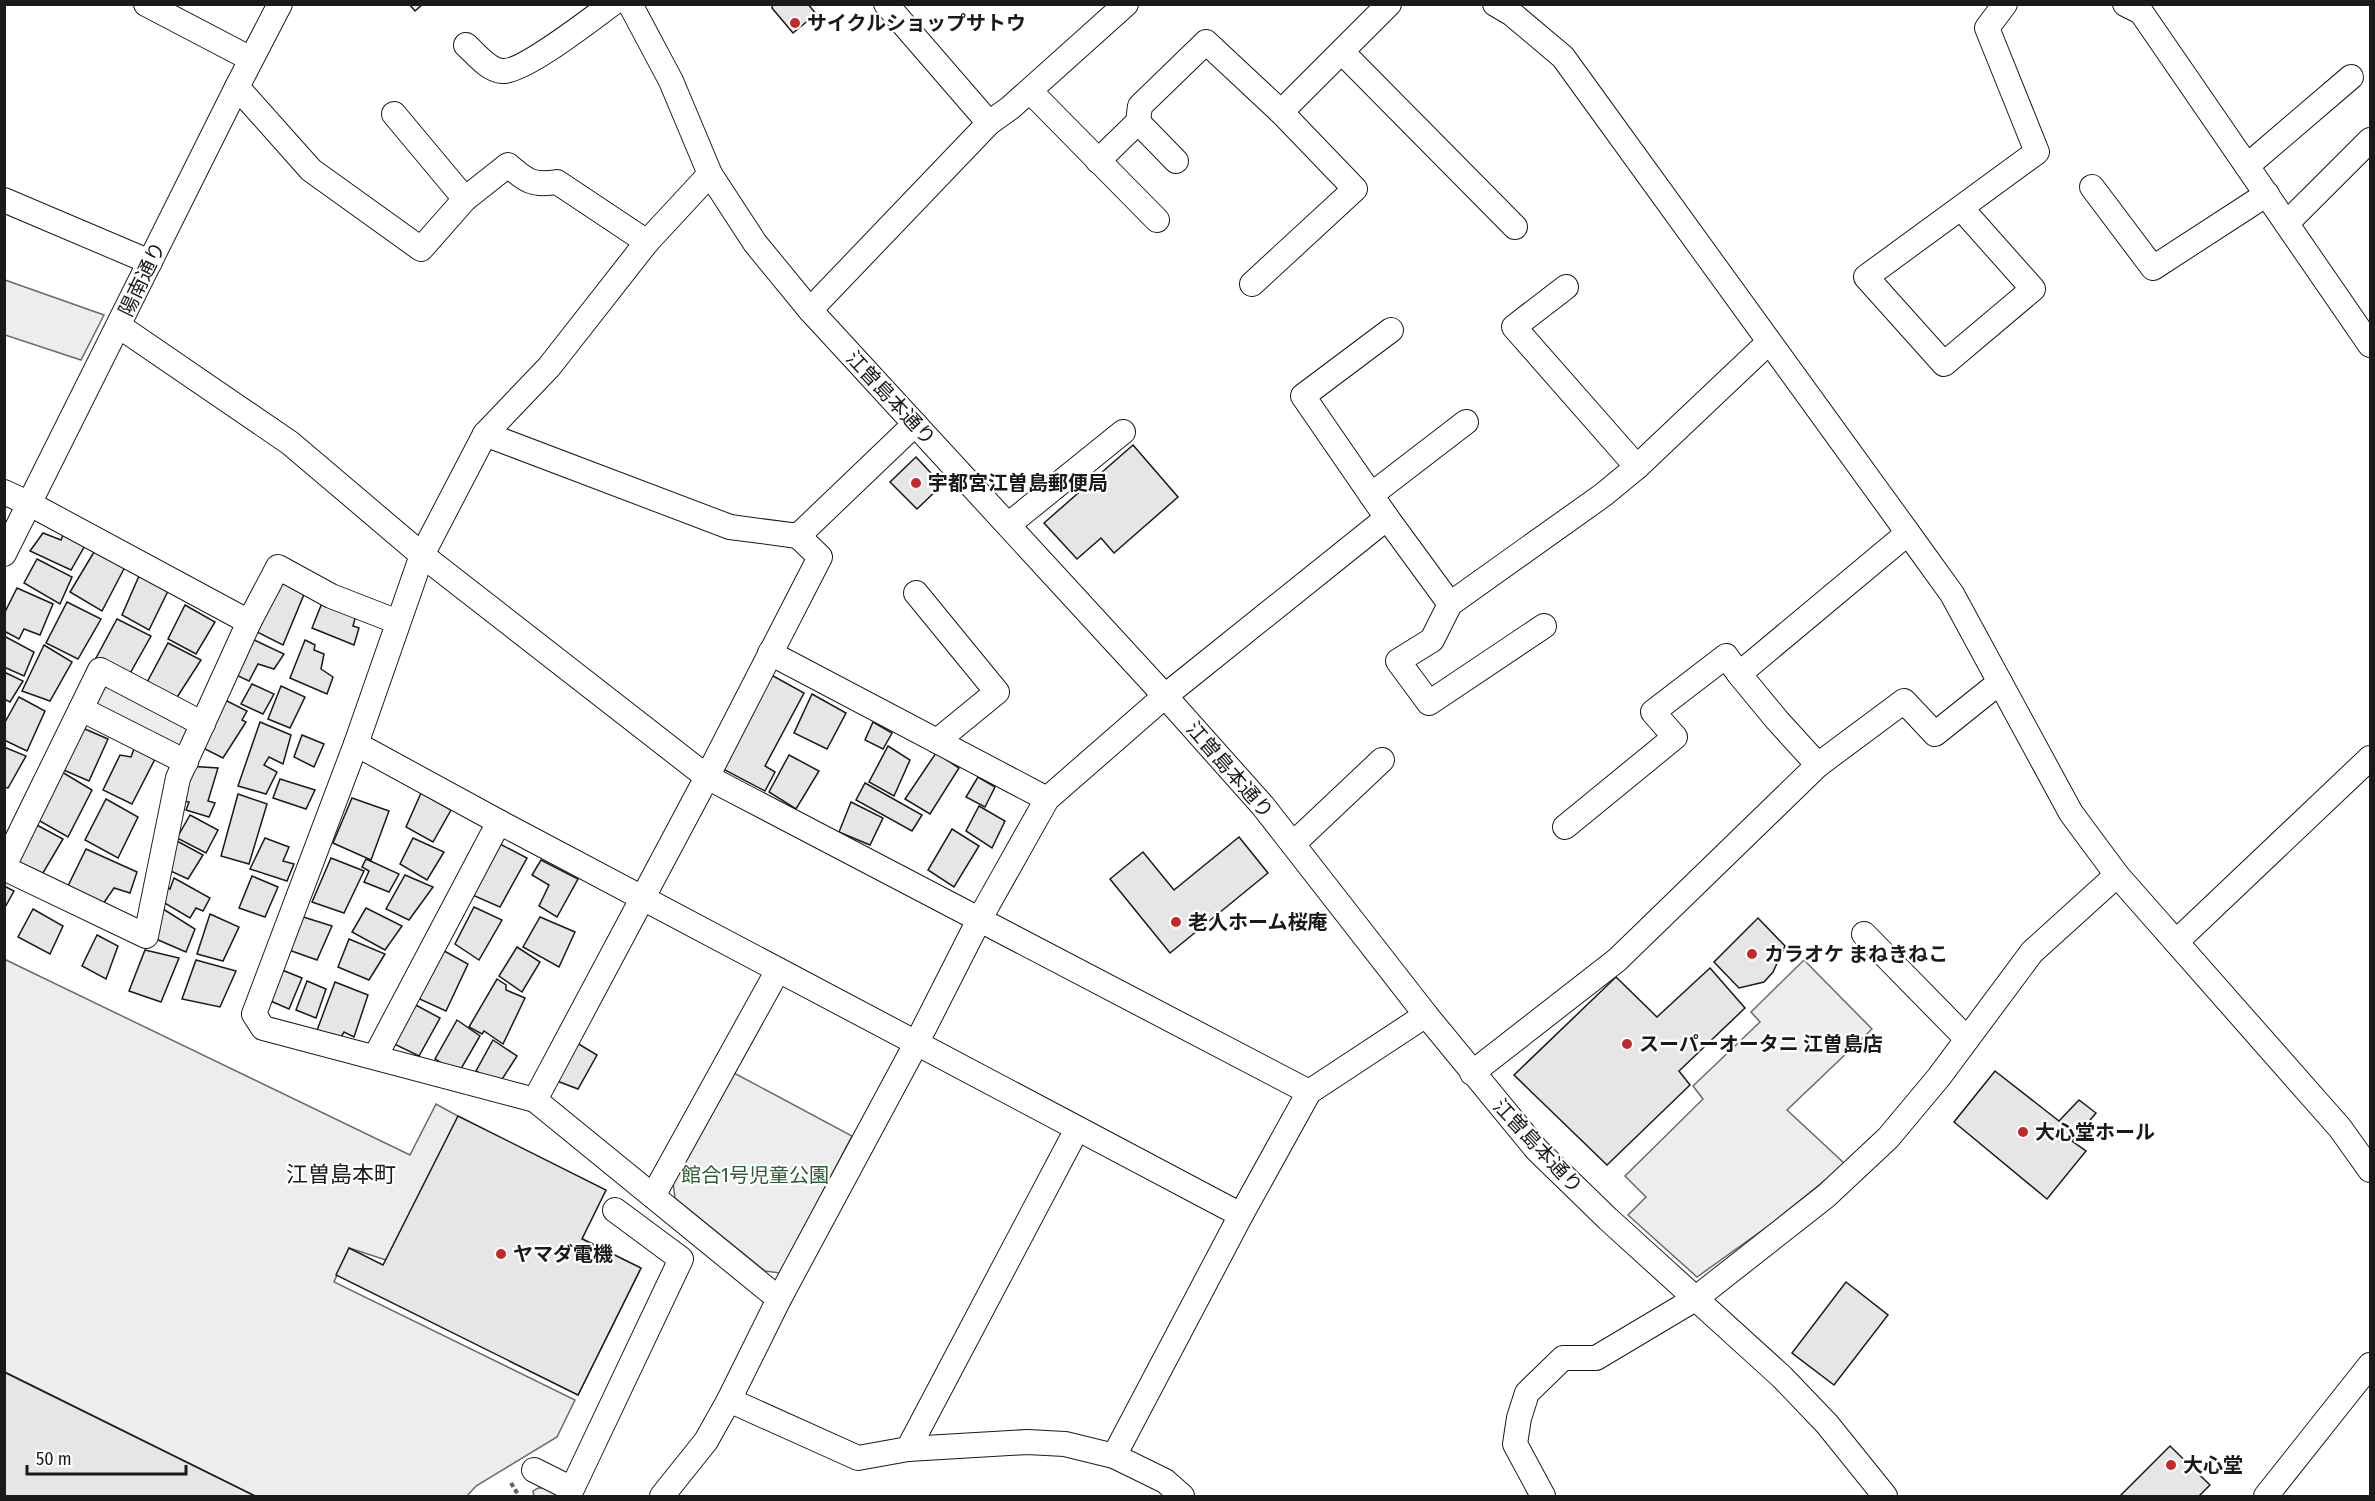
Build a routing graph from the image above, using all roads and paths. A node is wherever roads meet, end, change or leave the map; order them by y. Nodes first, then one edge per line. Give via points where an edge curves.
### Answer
1 (146, 4) edge
2 (280, 4) edge
3 (612, 4) edge
4 (630, 4) edge
5 (886, 4) edge
6 (1126, 4) edge
7 (1389, 4) edge
8 (1495, 4) edge
9 (2005, 4) edge
10 (2138, 7) edge
11 (466, 45) dead end
12 (1342, 52) junction
13 (251, 59) junction
14 (2351, 77) dead end
15 (237, 87) junction
16 (1030, 91) junction
17 (1281, 112) junction
18 (394, 114) dead end
19 (1138, 122) junction
20 (989, 123) junction
21 (2370, 141) edge
22 (1098, 161) junction
23 (1176, 161) dead end
24 (2247, 166) junction
25 (710, 174) junction
26 (2092, 187) dead end
27 (2267, 194) junction
28 (465, 199) junction
29 (4, 200) edge
30 (1961, 208) junction
31 (1157, 220) dead end
32 (2287, 224) junction
33 (1515, 227) dead end
34 (647, 242) junction
35 (150, 262) junction
36 (1252, 284) dead end
37 (1566, 287) dead end
38 (810, 310) junction
39 (119, 326) junction
40 (1391, 330) dead end
41 (1769, 342) junction
42 (2370, 345) edge
43 (1466, 422) dead end
44 (915, 424) junction
45 (1122, 432) dead end
46 (485, 434) junction
47 (1637, 467) junction
48 (4, 492) edge
49 (1371, 495) junction
50 (30, 504) junction
51 (1387, 518) junction
52 (1008, 525) junction
53 (1908, 533) junction
54 (798, 536) junction
55 (4, 554) edge
56 (422, 555) junction
57 (916, 593) dead end
58 (1450, 604) junction
59 (249, 622) junction
60 (398, 622) junction
61 (1544, 626) dead end
62 (770, 653) junction
63 (1738, 674) junction
64 (2000, 682) junction
65 (1165, 696) junction
66 (81, 709) junction
67 (204, 723) junction
68 (937, 741) junction
69 (356, 744) junction
70 (2370, 759) edge
71 (1382, 760) dead end
72 (186, 762) junction
73 (1818, 765) junction
74 (707, 777) junction
75 (1047, 799) junction
76 (499, 822) junction
77 (1565, 827) dead end
78 (1293, 844) junction
79 (4, 867) edge
80 (2117, 875) junction
81 (642, 896) junction
82 (979, 920) junction
83 (1864, 934) dead end
84 (2176, 942) junction
85 (778, 970) junction
86 (1426, 1015) junction
87 (1967, 1039) junction
88 (916, 1044) junction
89 (375, 1057) junction
90 (1472, 1073) junction
91 (1309, 1092) junction
92 (535, 1100) junction
93 (1077, 1129) junction
94 (2370, 1170) edge
95 (653, 1196) junction
96 (615, 1210) dead end
97 (1241, 1215) junction
98 (779, 1299) junction
99 (1695, 1299) junction
100 (2370, 1365) edge
101 (729, 1400) junction
102 (908, 1449) junction
103 (1114, 1456) junction
104 (534, 1470) dead end
105 (511, 1483) dead end
106 (519, 1497) edge
107 (662, 1497) edge
108 (1182, 1497) edge
109 (1543, 1497) edge
110 (1885, 1497) edge
111 (2266, 1497) edge

1 - 13 street
2 - 13 street, 陽南通り
3 - 11 street via 523,66 504,72 492,69
4 - 25 street, 江曽島本通り via 671,81
5 - 20 street
6 - 16 street
7 - 12 street
8 - 41 street via 1563,57
9 - 30 street via 1987,28 2037,152
10 - 24 street
12 - 17 street
12 - 33 street
13 - 15 street, 陽南通り
14 - 24 street
15 - 28 street via 311,170 421,249
15 - 35 street, 陽南通り
16 - 20 street
16 - 22 street
17 - 19 street via 1206,42 1140,106
17 - 36 street via 1355,189
18 - 28 street
19 - 22 street
19 - 23 street
20 - 38 street
21 - 32 street
22 - 31 street
24 - 27 street
25 - 34 street
25 - 38 street, 江曽島本通り via 754,243
26 - 27 street via 2153,268
27 - 32 street
28 - 34 street via 508,165 524,179 540,185 557,182
29 - 35 street
30 - 30 street via 1866,277 1944,364 2033,289
32 - 42 street
34 - 46 street via 549,367
35 - 39 street, 陽南通り
37 - 47 street via 1514,327
38 - 44 street, 江曽島本通り
39 - 50 street, 陽南通り
39 - 56 street via 290,443
40 - 49 street via 1303,396
41 - 47 street
41 - 53 street
43 - 49 street
44 - 52 street, 江曽島本通り
44 - 54 street
45 - 52 street
46 - 54 street via 730,526
46 - 56 street
47 - 58 street
48 - 50 street
49 - 51 street
50 - 55 street, 陽南通り
50 - 59 street
51 - 58 street
51 - 65 street
52 - 65 street, 江曽島本通り
53 - 63 street
53 - 64 street via 1952,594
54 - 62 street via 820,557
56 - 60 street
56 - 74 street
57 - 68 street via 998,692
58 - 61 street via 1432,640 1398,661 1429,703
59 - 60 street via 278,567 330,596
59 - 67 street
60 - 69 street
62 - 68 street
62 - 74 street
63 - 73 street
63 - 77 street via 1726,656 1653,712 1675,737
64 - 73 street via 1935,734 1904,701
64 - 80 street via 2071,813
65 - 75 street
65 - 78 street, 江曽島本通り
66 - 67 street via 100,670
66 - 72 street
66 - 79 street
67 - 72 street
68 - 75 street
69 - 76 street
69 - 89 street via 254,1014 263,1028
70 - 84 street
71 - 78 street
72 - 79 street via 178,778 146,936
73 - 90 street via 1617,960
74 - 81 street
74 - 82 street
75 - 82 street
76 - 81 street
76 - 89 street
78 - 86 street, 江曽島本通り
80 - 84 street
80 - 87 street via 2032,952
81 - 85 street
81 - 92 street
82 - 88 street
82 - 91 street
83 - 87 street
84 - 94 street via 2340,1128
85 - 88 street
85 - 95 street
86 - 90 street, 江曽島本通り
86 - 91 street
87 - 99 street via 1880,1145 1826,1196
88 - 93 street
88 - 98 street
89 - 92 street
90 - 99 street, 江曽島本通り via 1566,1180
91 - 97 street
92 - 95 street
93 - 97 street
93 - 102 street
95 - 98 street
96 - 104 street via 681,1259 572,1489
97 - 103 street
98 - 101 street
99 - 109 street via 1596,1358 1563,1358 1527,1393 1515,1444
99 - 110 street, 江曽島本通り via 1812,1408
100 - 111 street
101 - 102 street via 858,1458
101 - 107 street via 706,1441
102 - 103 street via 1036,1443 1065,1444
103 - 108 street via 1165,1481
105 - 106 path

